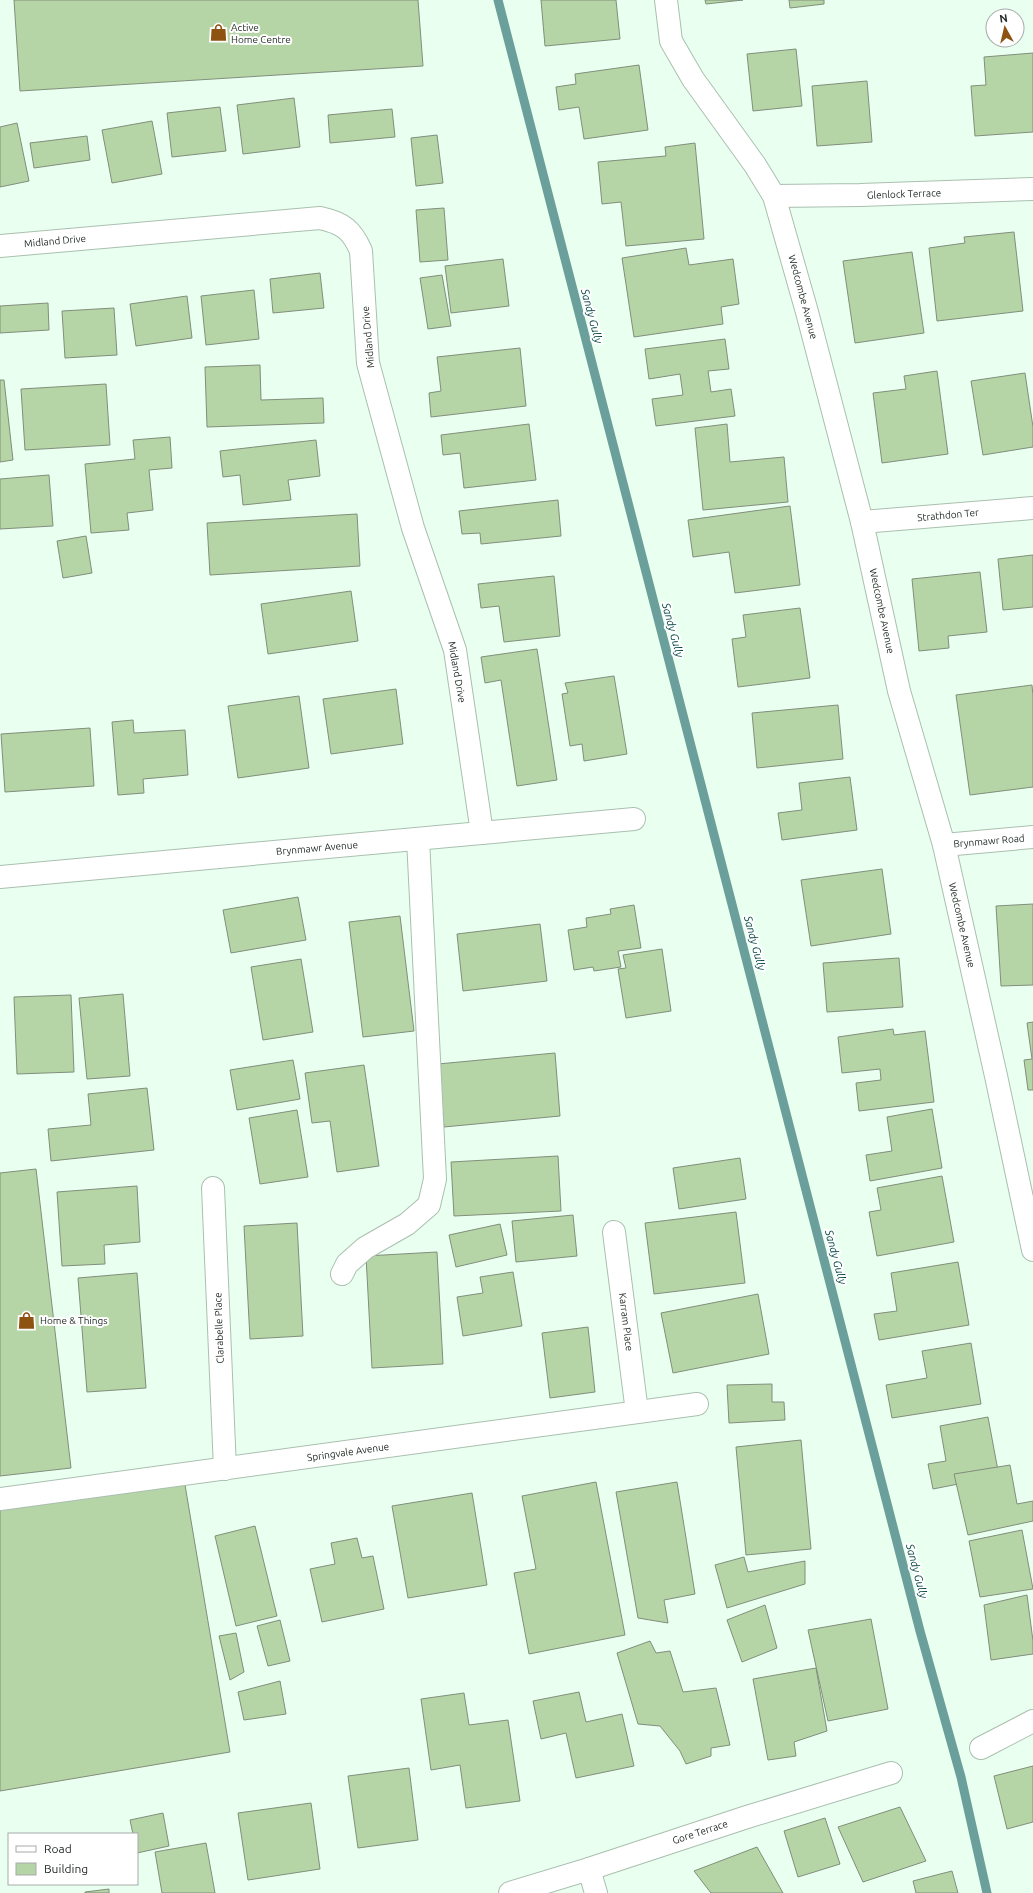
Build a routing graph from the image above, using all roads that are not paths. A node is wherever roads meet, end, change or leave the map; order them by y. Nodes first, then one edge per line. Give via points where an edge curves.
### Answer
1 (666, 0) edge
2 (1033, 189) edge
3 (774, 196) junction
4 (0, 246) edge
5 (1033, 508) edge
6 (862, 522) junction
7 (634, 819) dead end
8 (482, 833) junction
9 (1033, 837) edge
10 (418, 839) junction
11 (944, 845) junction
12 (0, 877) edge
13 (213, 1188) dead end
14 (614, 1232) dead end
15 (1033, 1250) edge
16 (342, 1274) dead end
17 (697, 1404) dead end
18 (637, 1412) junction
19 (225, 1469) junction
20 (0, 1499) edge
21 (1033, 1721) edge
22 (981, 1748) dead end
23 (891, 1773) dead end
24 (589, 1869) junction
25 (510, 1893) edge
26 (596, 1893) edge

1 - 3 street, Wedcombe Avenue via 671,42 693,79 755,165
2 - 3 street, Glenlock Terrace
3 - 6 street, Wedcombe Avenue
4 - 8 street, Midland Drive via 320,218 334,221 356,238 361,251 368,364 414,528 455,650
5 - 6 street, Strathdon Ter
6 - 11 street, Wedcombe Avenue via 899,690
7 - 8 street, Brynmawr Avenue
8 - 10 street, Brynmawr Avenue
9 - 11 street, Brynmawr Road
10 - 12 street, Brynmawr Avenue
10 - 16 street via 435,1179 429,1205 407,1224 365,1248 347,1264
11 - 15 street, Wedcombe Avenue
13 - 19 street, Clarabelle Place
14 - 18 street, Karram Place
17 - 18 street, Springvale Avenue
18 - 19 street, Springvale Avenue
19 - 20 street, Springvale Avenue
21 - 22 street
23 - 24 street, Gore Terrace
24 - 25 street, Gore Terrace
24 - 26 street

